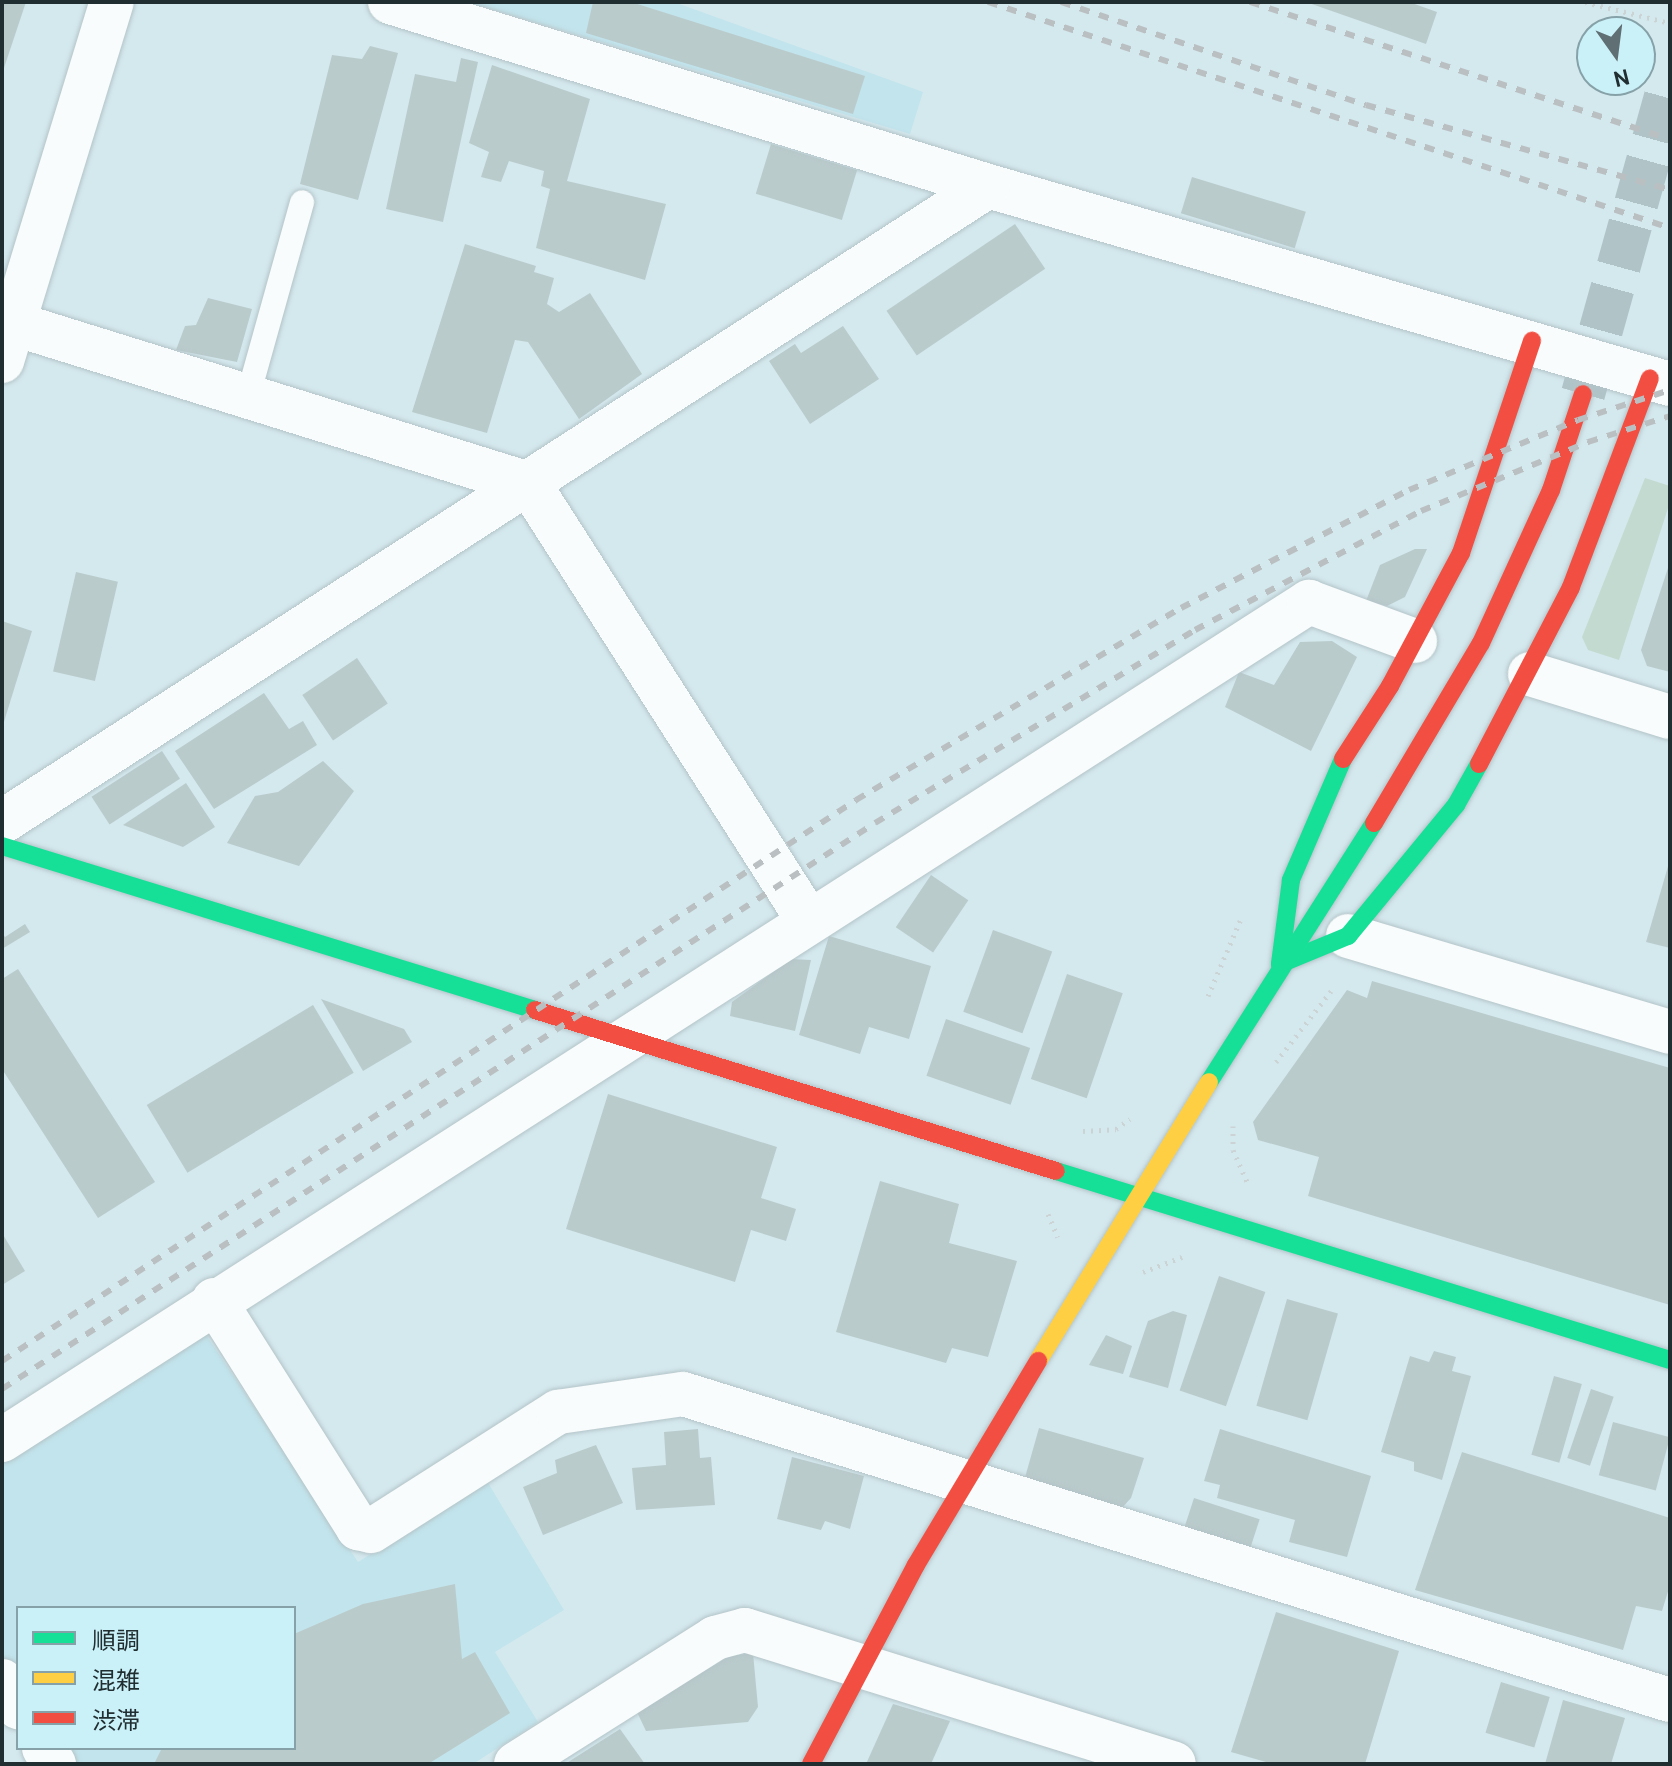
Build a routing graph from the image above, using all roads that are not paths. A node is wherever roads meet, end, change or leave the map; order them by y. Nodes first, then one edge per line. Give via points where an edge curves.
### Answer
1 (112, 2) edge
2 (390, 2) edge
3 (988, 186) junction
4 (302, 202) dead end
5 (6, 335) edge
6 (1532, 341) junction
7 (1660, 381) edge
8 (1583, 394) tunnel mouth
9 (248, 396) junction
10 (529, 484) junction
11 (1415, 641) junction
12 (1530, 674) junction
13 (1670, 717) edge
14 (2, 822) edge
15 (2, 846) edge
16 (808, 920) junction
17 (1358, 939) junction
18 (1280, 964) junction
19 (1670, 1032) edge
20 (622, 1038) junction
21 (1137, 1194) junction
22 (214, 1300) junction
23 (1670, 1360) edge
24 (2, 1440) edge
25 (965, 1484) junction
26 (860, 1667) junction
27 (2, 1681) edge
28 (1670, 1700) edge
29 (16, 1704) edge
30 (516, 1764) edge
31 (811, 1764) edge
32 (1174, 1764) edge

1 - 5 street
2 - 3 street
3 - 6 street
3 - 10 street
4 - 9 lane
5 - 9 street
6 - 7 street
6 - 11 street via 1461,553
7 - 12 street
8 - 18 street via 1545,504 1481,643 1400,782
9 - 10 street
10 - 14 street
10 - 16 street
11 - 16 street via 1309,602
11 - 18 street via 1347,749 1291,880
12 - 13 street
12 - 17 street via 1456,805
15 - 20 street
16 - 20 street
17 - 18 street
17 - 19 street
18 - 21 street
20 - 21 street
20 - 22 street
21 - 23 street
21 - 25 street
22 - 24 street
22 - 25 street via 358,1528 371,1531 558,1412 683,1394
25 - 26 street
25 - 28 street
26 - 30 street via 745,1630 729,1631
26 - 31 street
26 - 32 street
27 - 29 street

